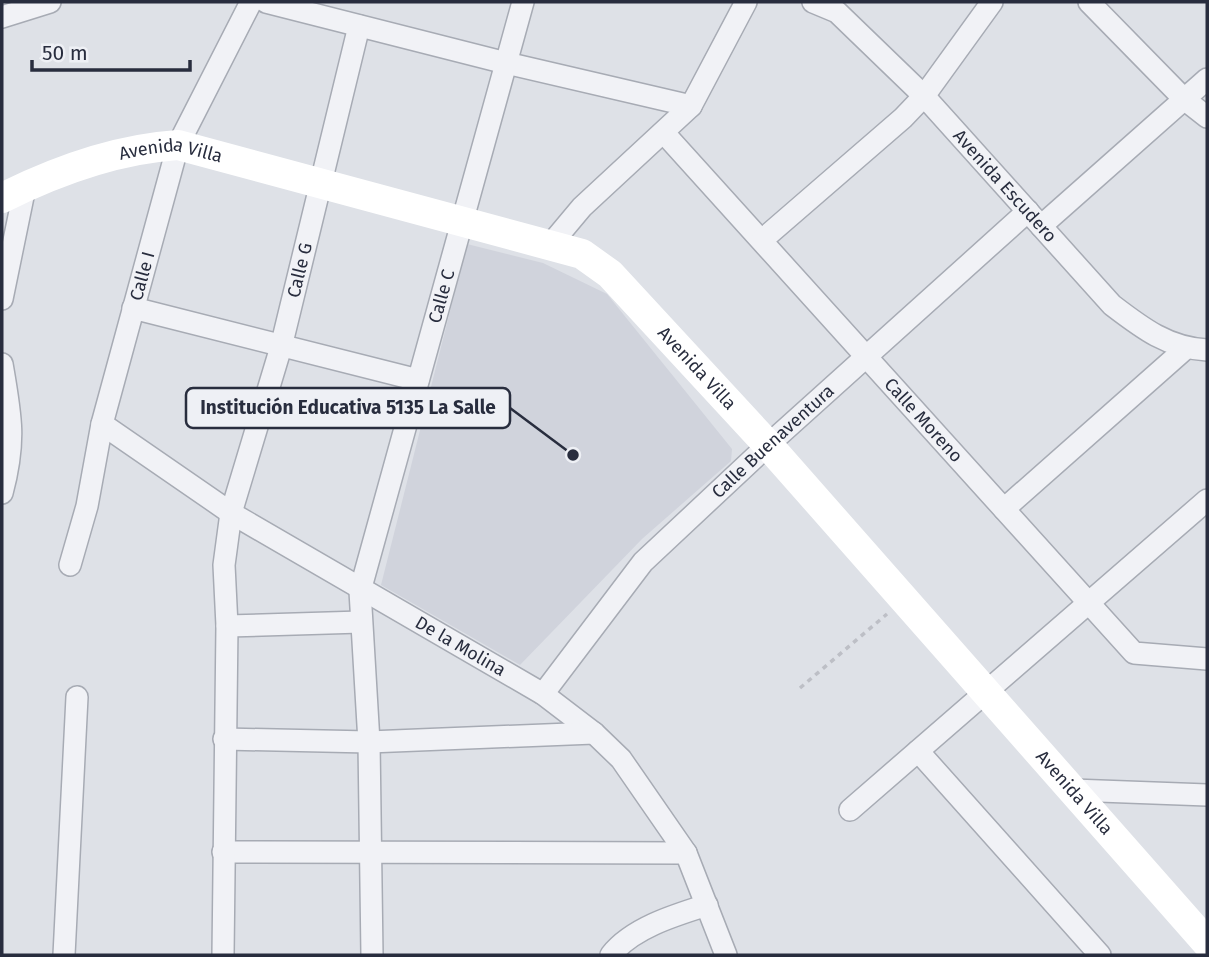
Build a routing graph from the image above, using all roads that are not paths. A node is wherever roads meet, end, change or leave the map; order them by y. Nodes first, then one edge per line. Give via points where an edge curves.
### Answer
1 (50, 2) edge
2 (251, 2) edge
3 (266, 2) edge
4 (523, 2) edge
5 (746, 2) edge
6 (813, 2) edge
7 (992, 2) edge
8 (1089, 2) edge
9 (2, 17) edge
10 (359, 26) junction
11 (506, 64) junction
12 (1207, 79) edge
13 (924, 96) junction
14 (1184, 99) junction
15 (691, 106) junction
16 (1207, 117) edge
17 (664, 133) junction
18 (178, 145) junction
19 (320, 184) junction
20 (13, 193) edge
21 (1035, 218) junction
22 (462, 222) junction
23 (762, 240) junction
24 (551, 244) junction
25 (2, 299) edge
26 (133, 308) junction
27 (281, 347) junction
28 (1185, 349) junction
29 (1207, 350) edge
30 (866, 356) junction
31 (2, 364) edge
32 (418, 380) junction
33 (102, 424) junction
34 (768, 445) junction
35 (2, 493) edge
36 (1207, 500) edge
37 (1004, 509) junction
38 (230, 513) junction
39 (70, 565) dead end
40 (360, 591) junction
41 (1088, 603) junction
42 (361, 622) junction
43 (227, 626) junction
44 (1207, 659) edge
45 (985, 691) junction
46 (543, 694) junction
47 (77, 697) dead end
48 (594, 733) junction
49 (224, 739) junction
50 (369, 742) junction
51 (918, 751) junction
52 (1073, 790) junction
53 (1207, 795) edge
54 (850, 810) dead end
55 (223, 852) junction
56 (686, 853) junction
57 (371, 855) junction
58 (707, 905) junction
59 (1207, 943) edge
60 (64, 955) edge
61 (223, 955) edge
62 (372, 955) edge
63 (611, 955) edge
64 (726, 955) edge
65 (1100, 955) edge

1 - 9 street
2 - 18 street, Calle I
3 - 10 street
4 - 11 street, Calle C
5 - 15 street
6 - 13 street, Avenida Escudero via 837,12
7 - 13 street
8 - 14 street
10 - 11 street
10 - 19 street, Calle G
11 - 15 street
11 - 22 street, Calle C
12 - 14 street, Calle Buenaventura
13 - 21 street, Avenida Escudero
13 - 23 street
14 - 16 street
14 - 21 street, Calle Buenaventura
15 - 17 street
17 - 23 street, Calle Moreno
17 - 24 street via 582,207
18 - 19 street, Avenida Villa
18 - 20 street, Avenida Villa via 148,147 88,164
18 - 26 street, Calle I
19 - 22 street, Avenida Villa
19 - 27 street, Calle G
20 - 25 street
21 - 28 street, Avenida Escudero via 1112,305 1146,332
21 - 30 street, Calle Buenaventura
22 - 24 street, Avenida Villa
22 - 32 street, Calle C
23 - 30 street, Calle Moreno
24 - 34 street, Avenida Villa via 582,254 610,274
26 - 27 street
26 - 33 street, Calle I
27 - 32 street
27 - 38 street, Calle G
28 - 29 street, Avenida Escudero
28 - 37 street
30 - 34 street, Calle Buenaventura
30 - 37 street, Calle Moreno
31 - 35 street via 13,428
32 - 40 street, Calle C
33 - 38 street, De la Molina
33 - 39 street, Calle I via 87,506
34 - 45 street, Avenida Villa
34 - 46 street, Calle Buenaventura via 643,562
36 - 41 street
37 - 41 street, Calle Moreno
38 - 40 street, De la Molina
38 - 43 street, Calle G via 224,565
40 - 42 street, Calle C
40 - 46 street, De la Molina
41 - 44 street, Calle Moreno via 1135,653
41 - 45 street
42 - 43 street
42 - 50 street, Calle C
43 - 49 street, Calle G
45 - 51 street
45 - 52 street, Avenida Villa
46 - 48 street, De la Molina
47 - 60 street
48 - 50 street
48 - 56 street, De la Molina via 621,759
49 - 50 street
49 - 55 street, Calle G
50 - 57 street, Calle C
51 - 54 street
51 - 65 street
52 - 53 street
52 - 59 street, Avenida Villa
55 - 57 street
55 - 61 street, Calle G
56 - 57 street
56 - 58 street, De la Molina
57 - 62 street, Calle C
58 - 63 street via 671,917
58 - 64 street, De la Molina

